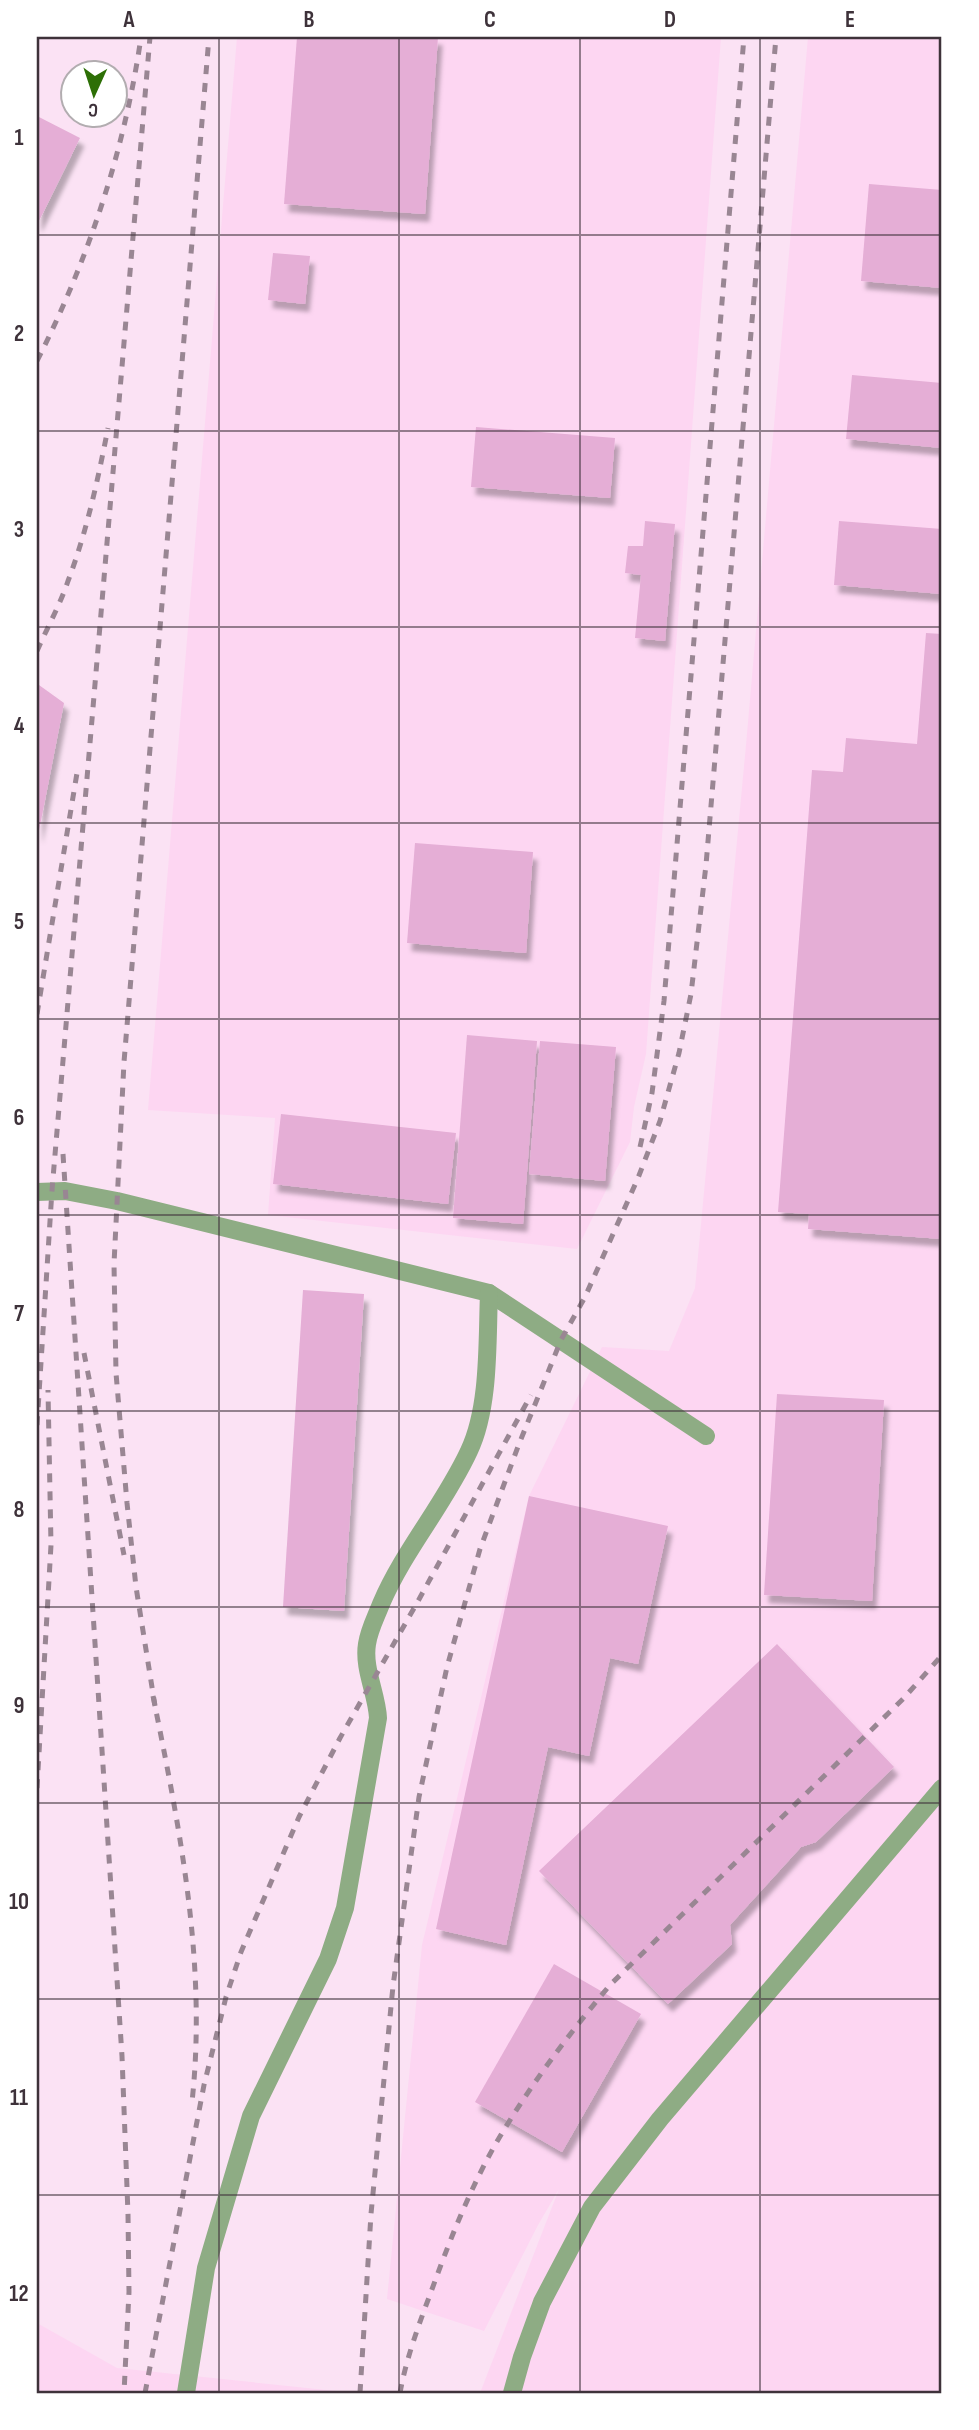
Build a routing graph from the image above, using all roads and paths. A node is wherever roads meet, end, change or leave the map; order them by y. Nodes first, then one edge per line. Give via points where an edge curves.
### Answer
1 (37, 1192) edge
2 (489, 1293) junction
3 (706, 1436) dead end
4 (942, 1788) edge
5 (186, 2393) edge
6 (512, 2393) edge

1 - 2 lane via 65,1191 117,1200
2 - 3 lane
2 - 5 lane via 481,1411 470,1450 390,1582 366,1646 378,1718 345,1908 328,1959 251,2116 206,2268
4 - 6 lane via 660,2119 592,2207 542,2302

